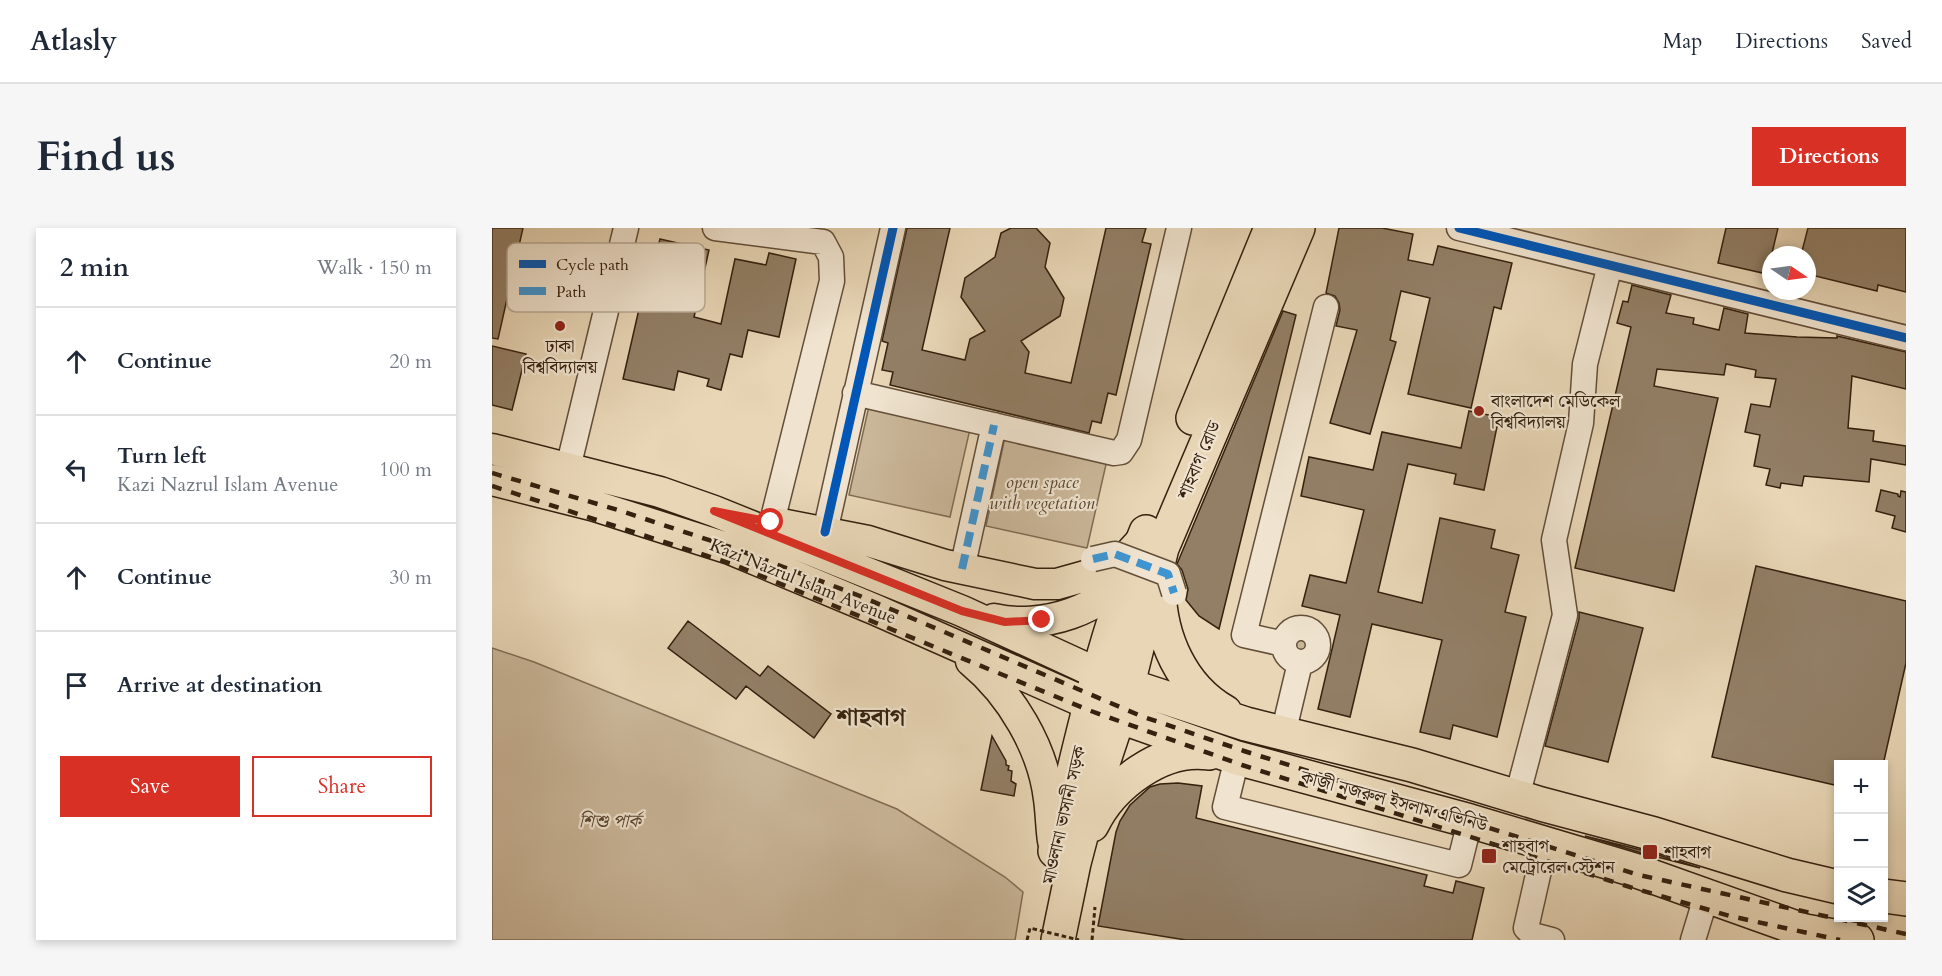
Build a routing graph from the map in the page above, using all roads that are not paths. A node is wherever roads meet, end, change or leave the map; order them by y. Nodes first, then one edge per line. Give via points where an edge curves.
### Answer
1 (626, 228) edge
2 (715, 228) edge
3 (893, 228) edge
4 (1179, 228) edge
5 (1271, 228) edge
6 (1298, 228) edge
7 (1459, 228) edge
8 (622, 243) edge
9 (1611, 266) junction
10 (1326, 307) dead end
11 (606, 312) edge
12 (1906, 338) edge
13 (855, 393) junction
14 (994, 425) junction
15 (492, 448) edge
16 (568, 468) junction
17 (492, 480) edge
18 (714, 511) junction
19 (771, 522) junction
20 (825, 532) junction
21 (1153, 543) junction
22 (1093, 560) dead end
23 (962, 569) junction
24 (1174, 593) dead end
25 (962, 611) junction
26 (950, 645) junction
27 (1108, 695) junction
28 (1246, 724) junction
29 (1283, 734) junction
30 (1237, 758) junction
31 (1517, 797) junction
32 (1470, 821) junction
33 (1545, 844) junction
34 (1064, 859) junction
35 (1834, 886) edge
36 (1707, 894) junction
37 (1888, 897) edge
38 (1906, 899) edge
39 (1804, 935) edge
40 (1848, 939) edge
41 (1035, 940) edge
42 (1058, 940) edge
43 (1552, 940) edge
44 (1693, 940) edge

1 - 8 street
2 - 19 street via 822,243 831,257 832,281
3 - 13 street
4 - 14 street via 1125,447 1114,453
5 - 21 highway, শাহবাগ রোড
6 - 21 highway, শাহবাগ রোড
7 - 9 street
9 - 12 street
9 - 31 street via 1585,364 1581,423 1554,540 1565,615
10 - 29 street via 1244,635 1284,644 1290,658 1300,663
11 - 16 street
13 - 14 street
13 - 20 street
14 - 23 street
15 - 16 main road, Kazi Nazrul Islam Avenue
16 - 18 main road, Kazi Nazrul Islam Avenue
17 - 26 main road, Kazi Nazrul Islam Avenue via 595,506 730,549
18 - 19 main road
18 - 25 main road, Kazi Nazrul Islam Avenue
19 - 20 main road
20 - 23 main road
21 - 23 main road via 1107,570 1057,584 1035,584
21 - 25 main road via 1104,598 1076,612 1042,620 1005,622
21 - 27 highway, শাহবাগ রোড
21 - 28 highway via 1160,616 1180,667 1212,705
22 - 24 street, bridge via 1115,554 1168,574
25 - 27 main road, Kazi Nazrul Islam Avenue
26 - 27 main road, Kazi Nazrul Islam Avenue
26 - 34 main road via 989,676 1025,727 1039,760
27 - 28 highway, কাজী নজরুল ইসলাম এভিনিউ
27 - 30 highway, কাজী নজরুল ইসলাম এভিনিউ
27 - 34 highway, মাওলানা ভাসানী সড়ক via 1090,802
28 - 29 highway, কাজী নজরুল ইসলাম এভিনিউ
29 - 31 highway, কাজী নজরুল ইসলাম এভিনিউ via 1412,765
30 - 32 highway, কাজী নজরুল ইসলাম এভিনিউ
30 - 32 street via 1225,807 1459,865
30 - 34 highway via 1203,752 1163,758 1112,795
31 - 35 highway, কাজী নজরুল ইসলাম এভিনিউ
32 - 33 highway, কাজী নজরুল ইসলাম এভিনিউ
33 - 36 highway, কাজী নজরুল ইসলাম এভিনিউ
33 - 43 street via 1526,928 1533,935
34 - 41 highway, মাওলানা ভাসানী সড়ক
34 - 42 highway, মাওলানা ভাসানী সড়ক
36 - 39 highway, কাজী নজরুল ইসলাম এভিনিউ
36 - 44 street
37 - 38 highway
39 - 40 highway, কাজী নজরুল ইসলাম এভিনিউ

